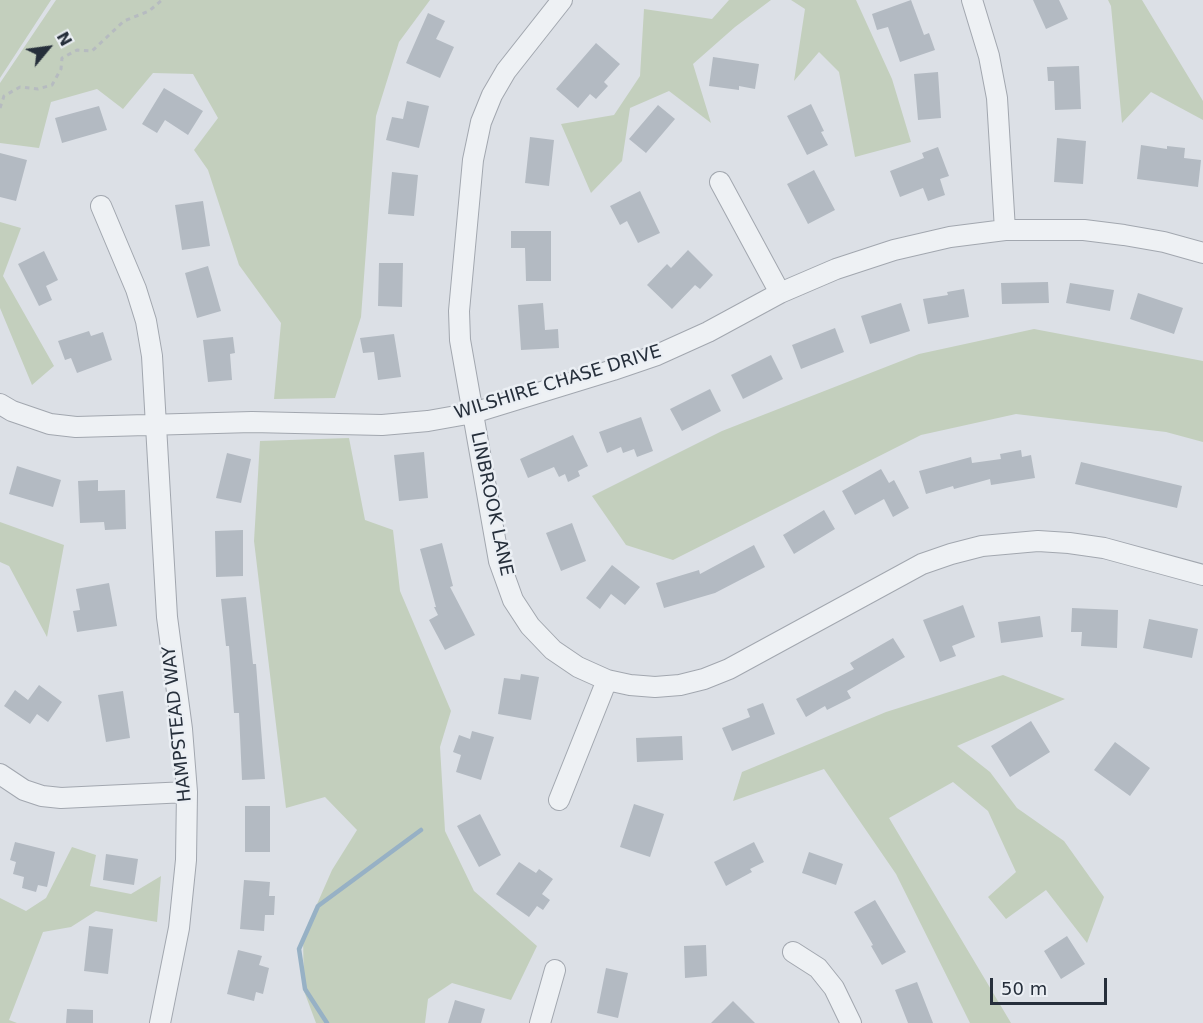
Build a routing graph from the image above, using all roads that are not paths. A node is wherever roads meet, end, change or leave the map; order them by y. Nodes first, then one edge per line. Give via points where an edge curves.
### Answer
1 (562, 0) edge
2 (972, 0) edge
3 (720, 182) dead end
4 (101, 207) dead end
5 (1005, 231) junction
6 (1203, 253) edge
7 (780, 293) junction
8 (0, 404) edge
9 (473, 413) junction
10 (155, 424) junction
11 (1203, 574) edge
12 (607, 680) junction
13 (0, 774) edge
14 (187, 792) junction
15 (558, 800) dead end
16 (793, 952) dead end
17 (555, 970) dead end
18 (160, 1023) edge
19 (540, 1023) edge
20 (851, 1023) edge

1 - 9 street, LINBROOK LANE via 506,71 481,122 473,160 459,310 460,340
2 - 5 street via 997,98
3 - 7 street
4 - 10 street, HAMPSTEAD WAY via 146,321
5 - 6 street, WILSHIRE CHASE DRIVE via 1084,230 1164,242
5 - 7 street, WILSHIRE CHASE DRIVE via 950,237 894,250
7 - 9 street, WILSHIRE CHASE DRIVE via 657,355
8 - 10 street, WILSHIRE CHASE DRIVE via 50,424
9 - 10 street, WILSHIRE CHASE DRIVE via 382,424
9 - 12 street, LINBROOK LANE via 500,561 513,600 553,650
10 - 14 street, HAMPSTEAD WAY via 167,617
11 - 12 street, LINBROOK LANE via 1069,543 1038,541 982,546 922,564 704,679 655,687
12 - 15 street
13 - 14 street via 24,790 61,798
14 - 18 street, HAMPSTEAD WAY via 179,928
16 - 20 street via 818,968 834,988
17 - 19 street

